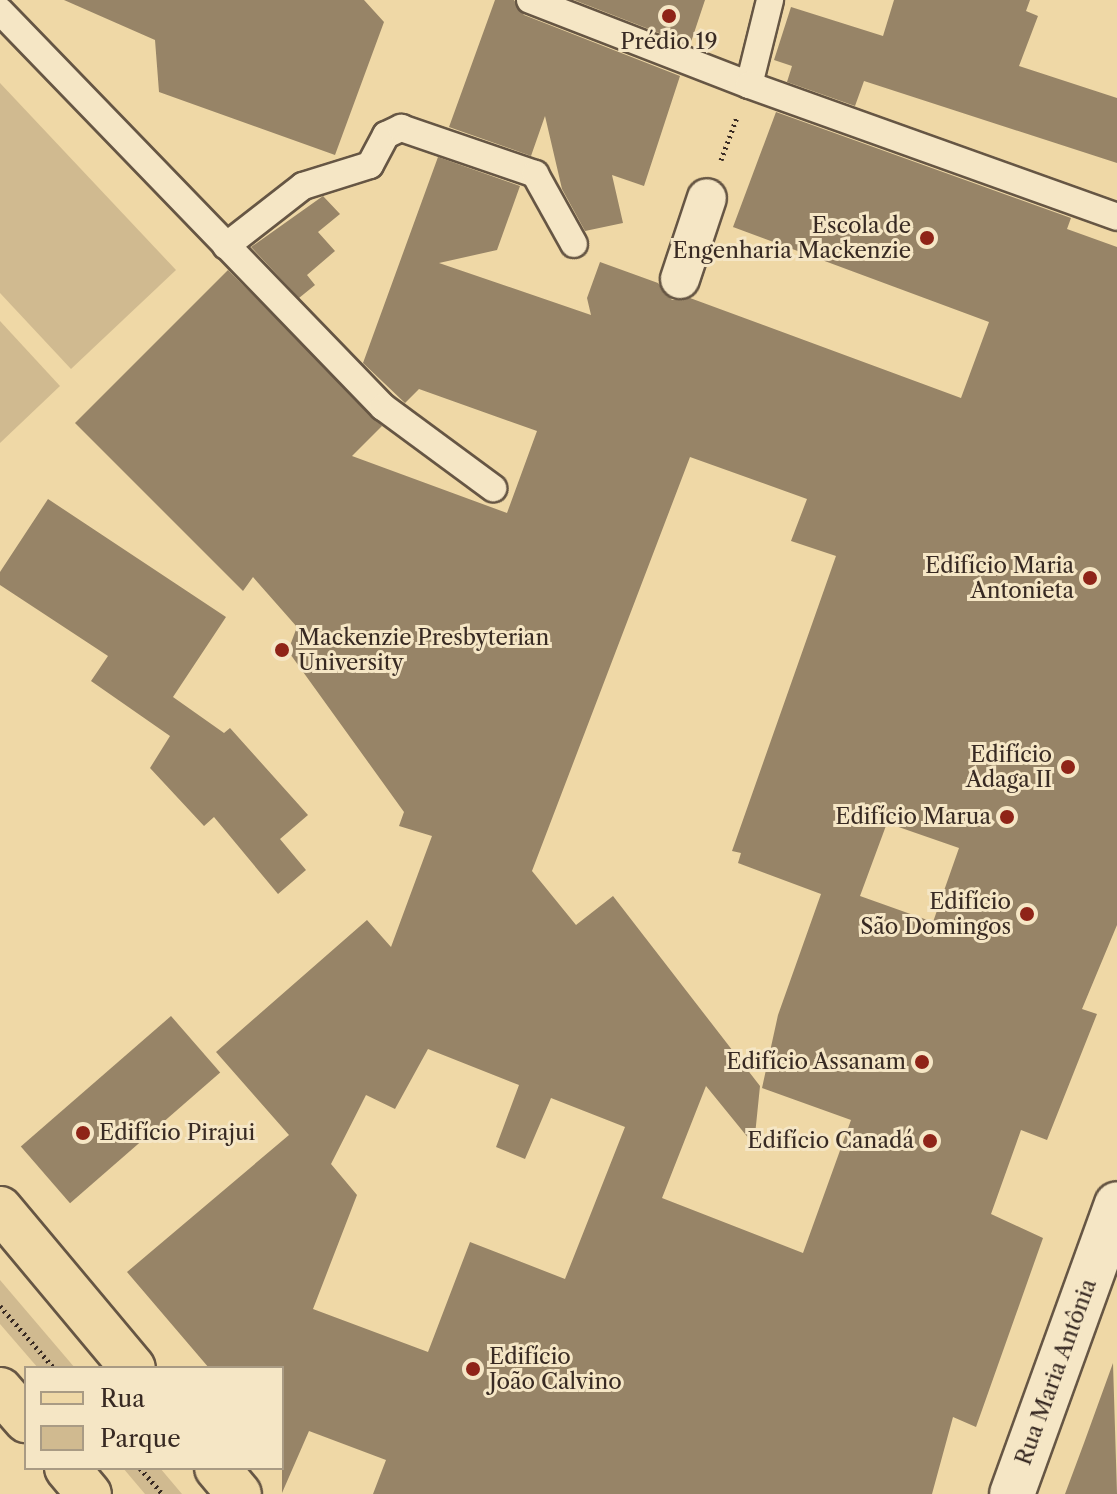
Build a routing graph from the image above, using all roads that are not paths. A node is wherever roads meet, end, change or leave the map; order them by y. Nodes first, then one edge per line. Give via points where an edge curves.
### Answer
1 (530, 0) edge
2 (770, 0) edge
3 (0, 11) edge
4 (749, 85) junction
5 (707, 198) road end
6 (1117, 217) edge
7 (574, 244) dead end
8 (226, 246) junction
9 (680, 279) dead end
10 (493, 488) dead end
11 (1117, 1204) edge
12 (0, 1209) edge
13 (131, 1366) edge
14 (0, 1390) edge
15 (24, 1418) edge
16 (69, 1470) edge
17 (219, 1470) edge
18 (89, 1494) edge
19 (239, 1494) edge
20 (1012, 1494) edge

1 - 4 lane
2 - 4 lane
3 - 8 lane
4 - 6 lane
5 - 9 street
7 - 8 lane via 535,174 401,128 386,135 370,165 303,186
8 - 10 lane via 383,407
11 - 20 street, Rua Maria Antônia
12 - 13 main road
14 - 15 main road
16 - 18 main road
17 - 19 main road

